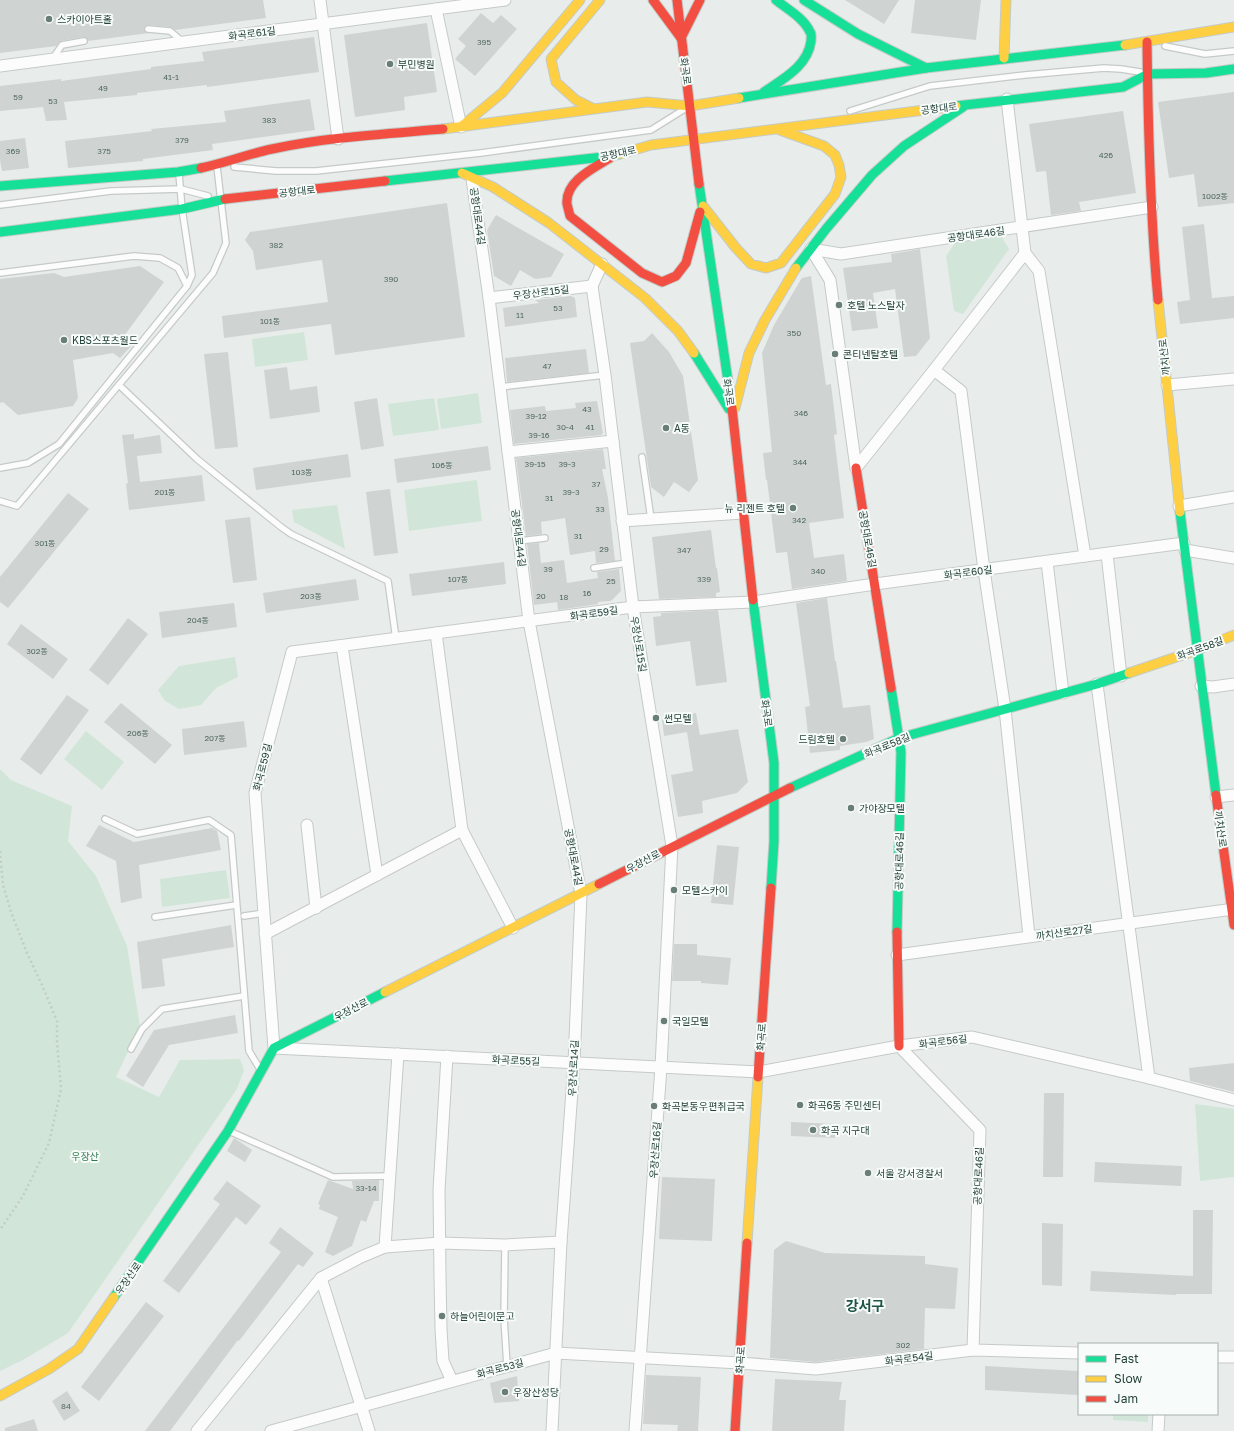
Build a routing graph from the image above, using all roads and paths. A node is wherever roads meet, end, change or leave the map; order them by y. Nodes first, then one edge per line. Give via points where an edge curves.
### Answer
1 (320, 0) edge
2 (505, 0) edge
3 (580, 0) edge
4 (600, 0) edge
5 (653, 0) edge
6 (677, 0) edge
7 (700, 0) edge
8 (776, 0) edge
9 (804, 0) edge
10 (1006, 0) edge
11 (436, 9) junction
12 (322, 24) junction
13 (1234, 27) edge
14 (148, 29) dead end
15 (681, 38) junction
16 (84, 41) dead end
17 (183, 42) junction
18 (1147, 42) junction
19 (1234, 51) edge
20 (1004, 58) junction
21 (51, 60) junction
22 (0, 66) edge
23 (926, 68) junction
24 (1234, 69) edge
25 (1148, 74) junction
26 (762, 94) junction
27 (1007, 99) junction
28 (967, 104) junction
29 (690, 106) junction
30 (592, 108) junction
31 (804, 126) junction
32 (461, 127) junction
33 (776, 129) junction
34 (338, 140) junction
35 (694, 140) junction
36 (612, 156) junction
37 (216, 165) junction
38 (178, 172) junction
39 (462, 173) junction
40 (472, 179) junction
41 (0, 186) edge
42 (181, 189) junction
43 (221, 200) junction
44 (0, 206) edge
45 (702, 206) junction
46 (1152, 207) junction
47 (182, 209) junction
48 (1022, 228) junction
49 (0, 232) edge
50 (811, 249) junction
51 (1025, 253) junction
52 (602, 264) junction
53 (0, 273) edge
54 (187, 286) junction
55 (592, 286) junction
56 (489, 298) junction
57 (934, 370) junction
58 (605, 375) junction
59 (1234, 378) edge
60 (119, 385) junction
61 (1167, 385) junction
62 (500, 387) junction
63 (733, 415) junction
64 (613, 441) junction
65 (508, 452) junction
66 (642, 457) dead end
67 (0, 468) edge
68 (856, 468) junction
69 (1234, 497) edge
70 (0, 501) edge
71 (1179, 506) junction
72 (743, 513) junction
73 (651, 520) junction
74 (622, 521) junction
75 (544, 538) dead end
76 (519, 542) junction
77 (1184, 546) junction
78 (1107, 554) junction
79 (1085, 556) junction
80 (1234, 558) edge
81 (1047, 562) junction
82 (627, 563) junction
83 (594, 568) dead end
84 (984, 570) junction
85 (876, 584) junction
86 (752, 602) junction
87 (633, 607) junction
88 (529, 621) junction
89 (436, 633) junction
90 (1234, 635) edge
91 (396, 639) junction
92 (342, 646) junction
93 (1197, 650) junction
94 (1121, 676) junction
95 (1097, 684) junction
96 (1234, 684) edge
97 (1201, 686) junction
98 (1063, 693) junction
99 (1005, 709) junction
100 (899, 738) junction
101 (774, 795) junction
102 (1234, 795) edge
103 (1216, 797) junction
104 (105, 819) dead end
105 (308, 825) dead end
106 (462, 830) junction
107 (672, 846) junction
108 (0, 852) edge
109 (376, 875) junction
110 (581, 894) junction
111 (236, 905) junction
112 (316, 908) junction
113 (1233, 909) edge
114 (264, 914) junction
115 (244, 916) dead end
116 (155, 917) dead end
117 (1129, 923) junction
118 (1234, 925) edge
119 (513, 928) junction
120 (265, 934) junction
121 (1029, 936) junction
122 (897, 955) junction
123 (244, 996) junction
124 (899, 1046) junction
125 (274, 1048) junction
126 (132, 1049) dead end
127 (398, 1054) junction
128 (447, 1056) junction
129 (574, 1063) junction
130 (661, 1067) junction
131 (261, 1070) junction
132 (759, 1072) junction
133 (1149, 1078) junction
134 (1234, 1100) edge
135 (228, 1131) junction
136 (390, 1176) junction
137 (0, 1230) edge
138 (561, 1242) junction
139 (440, 1243) junction
140 (505, 1245) junction
141 (385, 1247) junction
142 (321, 1278) junction
143 (973, 1350) junction
144 (556, 1353) junction
145 (1078, 1353) edge
146 (641, 1357) junction
147 (1218, 1357) edge
148 (1234, 1357) edge
149 (740, 1363) junction
150 (507, 1366) junction
151 (452, 1381) junction
152 (0, 1396) edge
153 (361, 1406) junction
154 (1159, 1415) edge
155 (198, 1431) edge
156 (271, 1431) edge
157 (369, 1431) edge
158 (552, 1431) edge
159 (636, 1431) edge
160 (735, 1431) edge
161 (1158, 1431) edge

1 - 12 street
2 - 11 street, 화곡로61길
3 - 32 main road via 502,93
4 - 30 main road via 551,59 556,82 576,100
5 - 15 main road
6 - 15 main road, 화곡로
7 - 15 main road
8 - 26 main road via 802,21 811,32 811,46 807,57 796,68
9 - 23 main road via 858,34
10 - 20 main road
11 - 12 street, 화곡로61길
11 - 32 street
12 - 17 street, 화곡로61길
12 - 34 street
13 - 18 main road
14 - 17 lane via 170,31
15 - 29 main road, 화곡로
16 - 21 lane via 62,45
17 - 21 street, 화곡로61길
18 - 19 lane via 1205,54
18 - 20 main road
18 - 25 main road, 까치산로
20 - 23 main road
21 - 22 street, 화곡로61길
23 - 26 main road
24 - 25 main road, 공항대로 via 1206,73
25 - 27 main road, 공항대로 via 1123,87
25 - 31 lane via 1104,68 1026,74 930,86
25 - 46 main road, 까치산로
26 - 29 main road
27 - 28 main road, 공항대로
27 - 48 street
28 - 31 main road, 공항대로
28 - 50 main road via 904,146 872,175
29 - 30 main road via 647,102
29 - 35 main road, 화곡로
29 - 37 lane via 651,130 481,153 316,171 276,171
30 - 32 main road
31 - 33 main road, 공항대로
32 - 34 main road
33 - 35 main road, 공항대로
33 - 45 main road via 824,146 835,155 841,177 835,194 781,263 766,268 751,264
34 - 37 main road via 272,149
35 - 36 main road, 공항대로 via 651,145
35 - 45 main road, 화곡로
36 - 39 main road, 공항대로
36 - 45 main road via 580,178 571,188 567,202 570,216 642,273 662,282 676,276 686,262
37 - 38 main road
37 - 43 lane
38 - 41 main road
38 - 42 lane
39 - 40 main road
39 - 43 main road, 공항대로
40 - 52 main road via 493,187 549,223
40 - 56 street, 공항대로44길
42 - 43 lane
42 - 44 lane via 111,191
42 - 47 lane
43 - 47 main road, 공항대로
43 - 60 lane via 226,243 213,273
45 - 63 main road, 화곡로
46 - 48 street
46 - 61 main road, 까치산로 via 1154,258
47 - 49 main road, 공항대로
47 - 54 lane via 192,275
48 - 50 street, 공항대로46길 via 841,254
48 - 51 street
50 - 63 main road via 791,275 762,326 750,353
50 - 68 street via 830,280
51 - 57 street
51 - 79 street via 1039,271
52 - 55 street
52 - 63 main road via 645,298 678,331
53 - 54 lane via 134,256 160,258 178,268
54 - 67 lane via 59,444 28,463
55 - 56 street, 우장산로15길
55 - 58 street, 우장산로15길
56 - 62 street, 공항대로44길
57 - 68 street
57 - 84 street via 960,391
58 - 62 lane
58 - 64 street, 우장산로15길
59 - 61 street
60 - 70 lane via 17,506
60 - 91 lane via 197,459 281,527 388,581
61 - 71 main road, 까치산로
62 - 65 street, 공항대로44길
63 - 72 main road, 화곡로
64 - 65 street
64 - 74 street, 우장산로15길
65 - 76 street, 공항대로44길
66 - 73 lane
68 - 85 main road, 공항대로46길
69 - 71 street
71 - 77 main road, 까치산로
72 - 73 street
72 - 86 main road, 화곡로
73 - 74 street
74 - 82 street, 우장산로15길
75 - 76 lane
76 - 88 street, 공항대로44길
77 - 78 street, 화곡로60길
77 - 80 street
77 - 93 main road, 까치산로
78 - 79 street, 화곡로60길
78 - 94 street
79 - 81 street, 화곡로60길
81 - 84 street, 화곡로60길
81 - 98 street
82 - 83 lane
82 - 87 street, 우장산로15길
84 - 85 street, 화곡로60길
84 - 99 street
85 - 86 street, 화곡로60길
85 - 100 main road, 공항대로46길
86 - 87 street, 화곡로59길
86 - 101 main road, 화곡로 via 774,763
87 - 88 street, 화곡로59길
87 - 107 street, 우장산로15길
88 - 89 street, 화곡로59길
88 - 110 street, 공항대로44길
89 - 91 street, 화곡로59길
89 - 106 street
90 - 93 main road, 화곡로58길
91 - 92 street, 화곡로59길
92 - 109 street
92 - 114 street, 화곡로59길 via 292,652 255,794
93 - 94 main road, 화곡로58길
93 - 97 main road, 까치산로
94 - 95 main road, 화곡로58길
95 - 98 main road, 화곡로58길
95 - 117 street
96 - 97 street
97 - 103 main road, 까치산로
98 - 99 main road, 화곡로58길
99 - 100 main road, 화곡로58길
99 - 121 street
100 - 101 main road, 화곡로58길
100 - 122 main road, 공항대로46길 via 901,752
101 - 107 main road, 우장산로
101 - 132 main road, 화곡로 via 774,841
102 - 103 street, 까치산로
103 - 113 main road, 까치산로
104 - 111 lane via 137,834 209,820 230,835
105 - 112 street
106 - 109 street
106 - 119 street
107 - 110 main road, 우장산로
107 - 130 street, 우장산로16길
108 - 137 path via 3,885 11,912 57,1021 61,1089 49,1143 23,1196
109 - 112 street
110 - 119 main road, 우장산로
110 - 129 street, 우장산로14길
111 - 116 lane
111 - 123 lane
112 - 120 street
113 - 117 street, 까치산로27길
113 - 118 main road, 까치산로
114 - 115 lane
114 - 120 street, 화곡로59길
117 - 121 street, 까치산로27길
117 - 133 street
119 - 125 main road, 우장산로
120 - 125 street, 화곡로59길
121 - 122 street, 까치산로27길
122 - 124 main road, 공항대로46길
123 - 126 lane via 162,1009 142,1029
123 - 131 lane via 249,1051
124 - 132 street, 화곡로56길
124 - 133 street, 화곡로56길 via 972,1037
124 - 143 street, 공항대로46길 via 980,1130
125 - 127 street, 화곡로55길
125 - 131 main road, 우장산로
127 - 128 street, 화곡로55길
127 - 136 street
128 - 129 street, 화곡로55길
128 - 139 street via 439,1190
129 - 130 street, 화곡로55길
129 - 138 street, 우장산로14길
130 - 132 street, 화곡로55길
130 - 146 street, 우장산로16길
131 - 135 main road, 우장산로
132 - 149 main road, 화곡로
133 - 134 street, 화곡로56길
135 - 136 lane via 333,1177
135 - 152 main road, 우장산로 via 78,1349 50,1369
136 - 141 street
138 - 140 street
138 - 144 street, 우장산로14길
139 - 140 street
139 - 141 street
139 - 151 street via 441,1341 443,1361
140 - 150 lane via 504,1318
141 - 142 street
142 - 153 street
142 - 155 street
143 - 145 street, 화곡로54길
143 - 149 street, 화곡로54길 via 816,1369
144 - 146 street, 화곡로53길
144 - 150 street, 화곡로53길
144 - 158 street, 우장산로14길
146 - 149 street, 화곡로53길
146 - 159 street
147 - 148 street
149 - 160 main road, 화곡로
150 - 151 street, 화곡로53길
151 - 153 street, 화곡로53길
153 - 156 street, 화곡로53길
153 - 157 street
154 - 161 street

